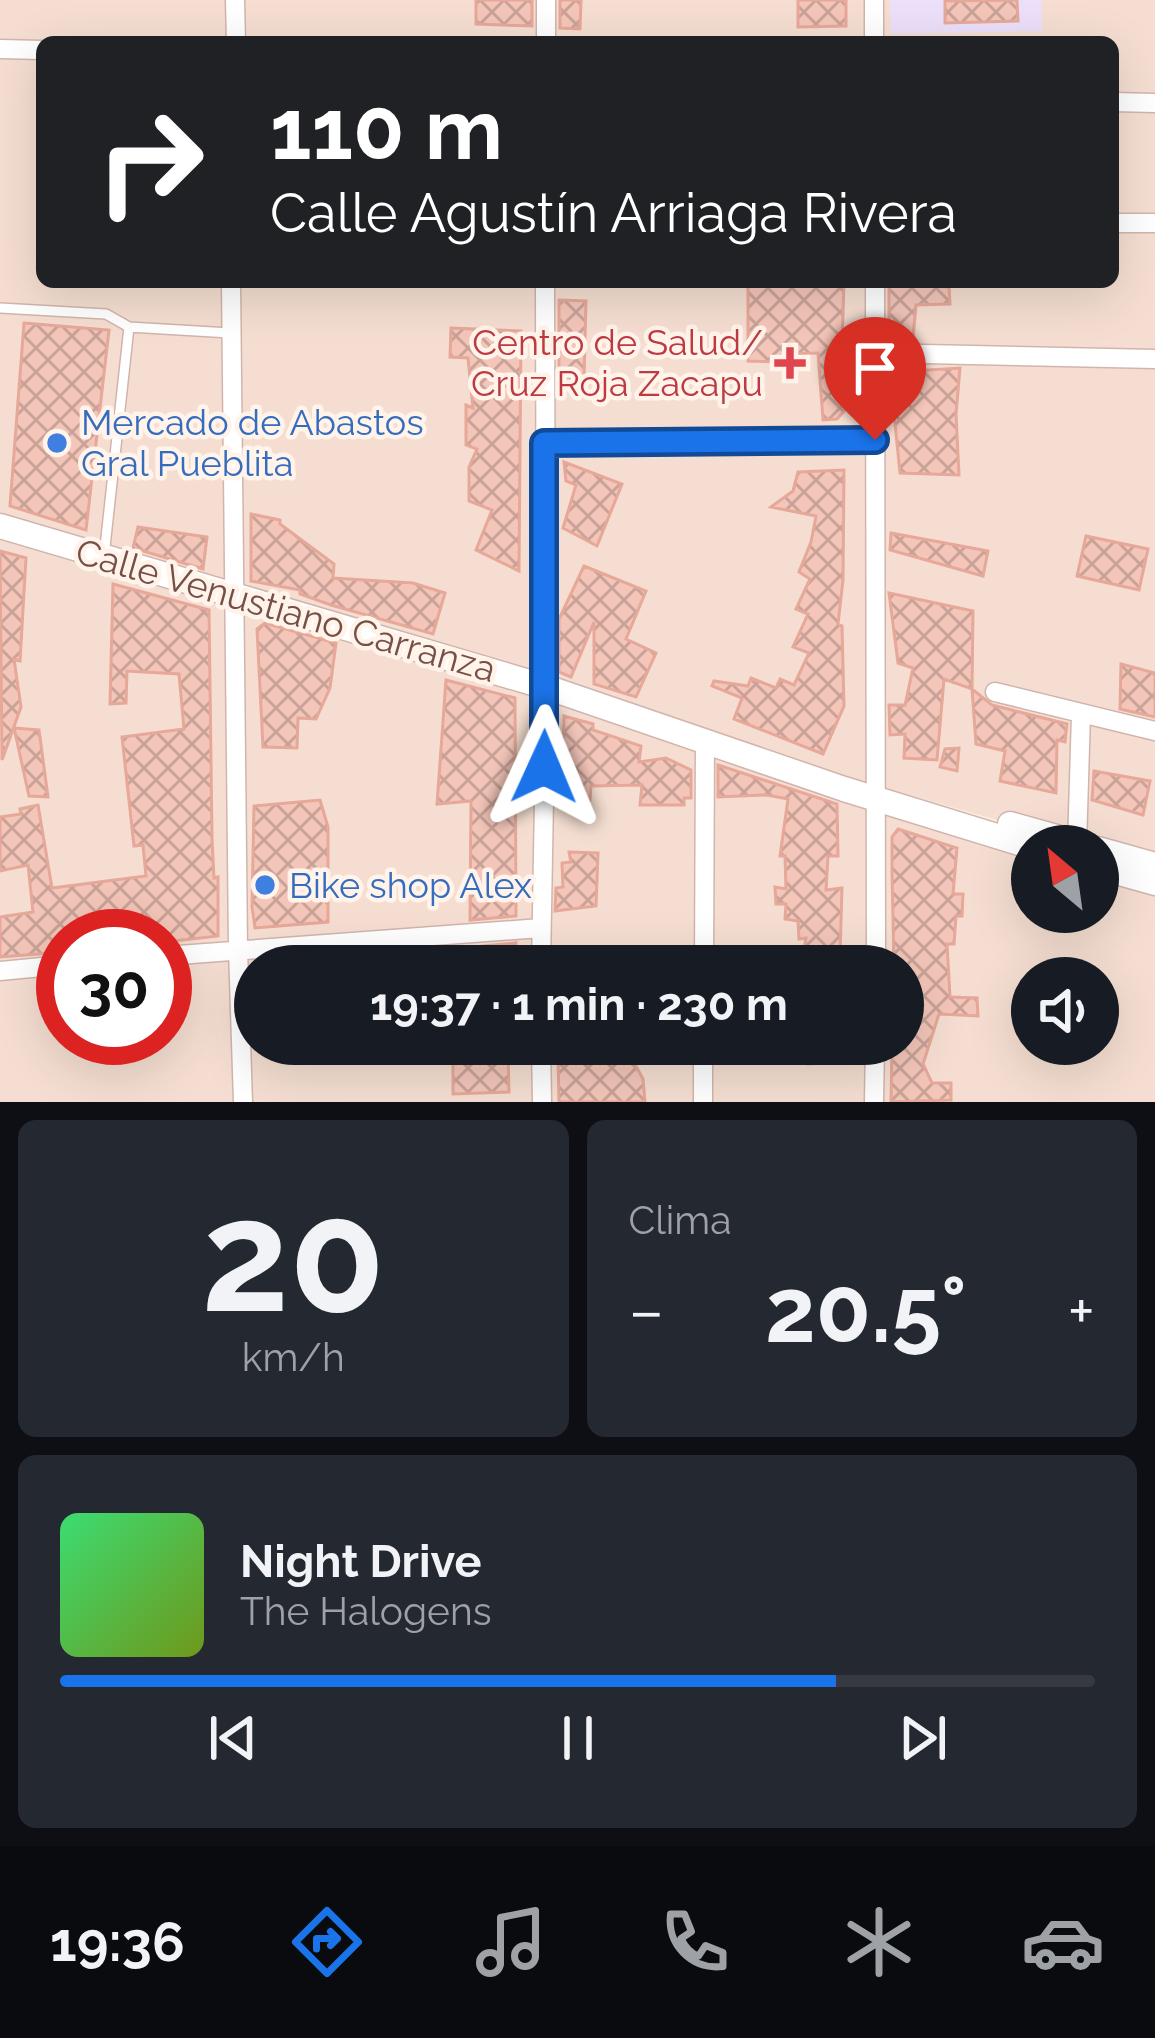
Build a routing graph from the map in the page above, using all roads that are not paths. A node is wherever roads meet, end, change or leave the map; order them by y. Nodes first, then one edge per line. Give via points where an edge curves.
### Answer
1 (235, 0) edge
2 (546, 0) edge
3 (874, 0) edge
4 (236, 36) edge
5 (546, 36) edge
6 (874, 36) edge
7 (0, 49) edge
8 (36, 50) edge
9 (1119, 102) edge
10 (1155, 104) edge
11 (1119, 224) edge
12 (1155, 224) edge
13 (231, 288) edge
14 (545, 288) edge
15 (875, 288) edge
16 (0, 308) edge
17 (129, 327) junction
18 (230, 333) junction
19 (877, 353) junction
20 (1155, 358) edge
21 (875, 440) junction
22 (544, 443) junction
23 (0, 526) edge
24 (104, 556) junction
25 (237, 597) junction
26 (546, 687) junction
27 (995, 692) dead end
28 (1081, 714) junction
29 (1155, 731) edge
30 (705, 741) junction
31 (878, 793) junction
32 (1084, 825) edge
33 (1011, 827) edge
34 (1011, 840) edge
35 (1119, 855) edge
36 (1155, 865) edge
37 (1119, 873) edge
38 (1155, 883) edge
39 (541, 928) junction
40 (238, 945) edge
41 (296, 945) edge
42 (541, 945) edge
43 (704, 945) edge
44 (876, 945) edge
45 (234, 949) edge
46 (192, 953) edge
47 (36, 968) edge
48 (0, 971) edge
49 (242, 1065) edge
50 (542, 1065) edge
51 (703, 1065) edge
52 (875, 1065) edge
53 (243, 1102) edge
54 (542, 1102) edge
55 (703, 1102) edge
56 (874, 1102) edge

1 - 4 street
2 - 5 street
3 - 6 street
7 - 8 street
9 - 10 street
11 - 12 street
13 - 18 street
14 - 22 street
15 - 19 street
16 - 17 lane via 106,314
17 - 18 lane
17 - 24 lane
18 - 25 street
19 - 20 street
19 - 21 street
21 - 22 street
21 - 31 street
22 - 26 street
23 - 24 street, Calle Venustiano Carranza
24 - 25 street, Calle Venustiano Carranza
25 - 26 street, Calle Venustiano Carranza
25 - 40 street
26 - 30 street, Calle Venustiano Carranza
26 - 39 street
27 - 28 street
28 - 29 street
28 - 32 street
30 - 31 street, Calle Venustiano Carranza
30 - 43 street
31 - 33 street, Calle Venustiano Carranza
31 - 34 street, Calle Venustiano Carranza
31 - 44 street
35 - 36 street, Calle Venustiano Carranza
37 - 38 street
39 - 41 street
39 - 42 street
45 - 46 street
47 - 48 street
49 - 53 street
50 - 54 street
51 - 55 street
52 - 56 street

